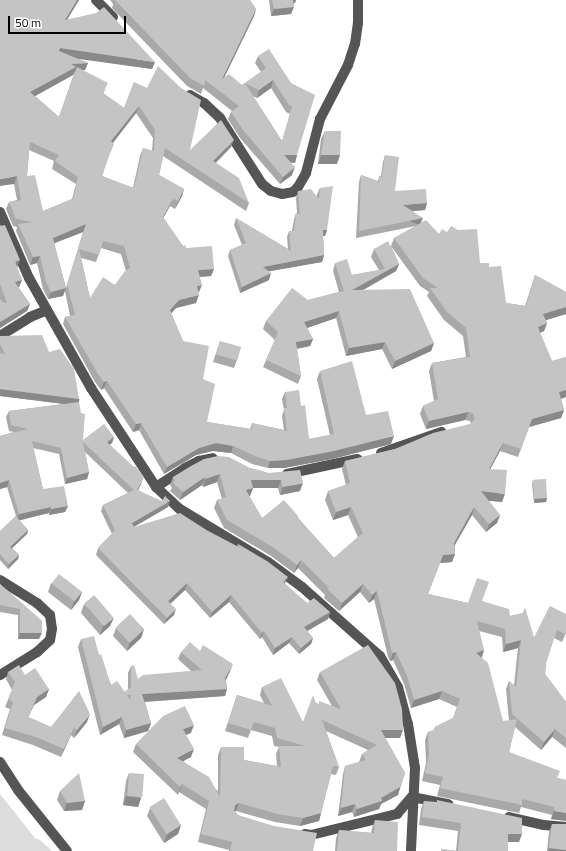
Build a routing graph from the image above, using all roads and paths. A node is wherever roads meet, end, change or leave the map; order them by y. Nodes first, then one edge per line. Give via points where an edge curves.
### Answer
1 (96, 0) edge
2 (358, 0) edge
3 (120, 25) edge
4 (183, 91) edge
5 (0, 212) edge
6 (47, 310) junction
7 (0, 336) edge
8 (451, 430) edge
9 (222, 458) edge
10 (279, 474) edge
11 (156, 487) junction
12 (0, 580) edge
13 (0, 675) edge
14 (0, 762) edge
15 (412, 797) junction
16 (456, 806) edge
17 (500, 815) edge
18 (566, 827) edge
19 (296, 832) edge
20 (67, 851) edge
21 (411, 851) edge

1 - 3 street
2 - 4 street via 355,44 348,65 320,119 306,172 293,192 282,194 271,191 262,184 220,118 204,103
5 - 6 street via 29,278
6 - 7 street via 30,317
6 - 11 street via 90,388
8 - 10 street via 428,435 390,451 334,465
9 - 11 street via 199,461
11 - 15 street via 180,509 268,562 302,586 380,656 398,687 408,724 415,768
12 - 13 street via 37,603 50,616 52,629 50,640 38,652
14 - 20 street via 18,790
15 - 16 street
15 - 19 street via 397,814 311,835
15 - 21 street
17 - 18 street

